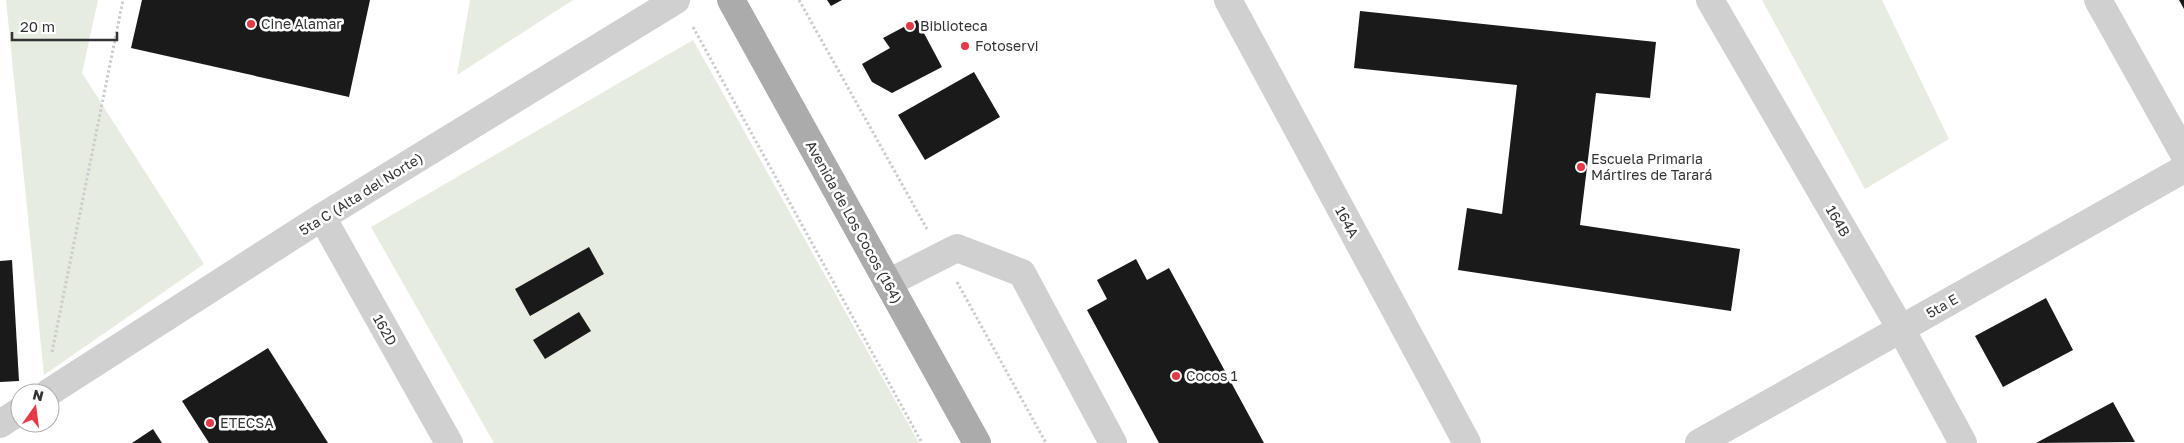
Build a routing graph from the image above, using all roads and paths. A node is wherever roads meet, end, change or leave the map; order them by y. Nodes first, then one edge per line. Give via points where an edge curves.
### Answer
1 (123, 0) edge
2 (676, 0) edge
3 (731, 0) edge
4 (800, 0) edge
5 (1228, 0) edge
6 (1710, 0) edge
7 (2098, 0) edge
8 (692, 26) dead end
9 (2184, 154) edge
10 (2184, 169) edge
11 (322, 218) junction
12 (942, 255) junction
13 (888, 283) junction
14 (1901, 329) junction
15 (52, 355) dead end
16 (60, 385) edge
17 (449, 443) edge
18 (922, 443) edge
19 (977, 443) edge
20 (1046, 443) edge
21 (1113, 443) edge
22 (1467, 443) edge
23 (1699, 443) edge
24 (1963, 443) edge

1 - 15 path
2 - 11 street, 5ta C (Alta del Norte)
3 - 13 main road, Avenida de Los Cocos (164)
4 - 12 path
5 - 22 street, 164A
6 - 14 street, 164B
7 - 9 street
8 - 18 path
10 - 14 street, 5ta E
11 - 16 street, 5ta C (Alta del Norte)
11 - 17 street, 162D
12 - 13 street
12 - 20 path
12 - 21 street via 957,248 1022,273
13 - 19 main road, Avenida de Los Cocos (164)
14 - 23 street, 5ta E
14 - 24 street, 164B

